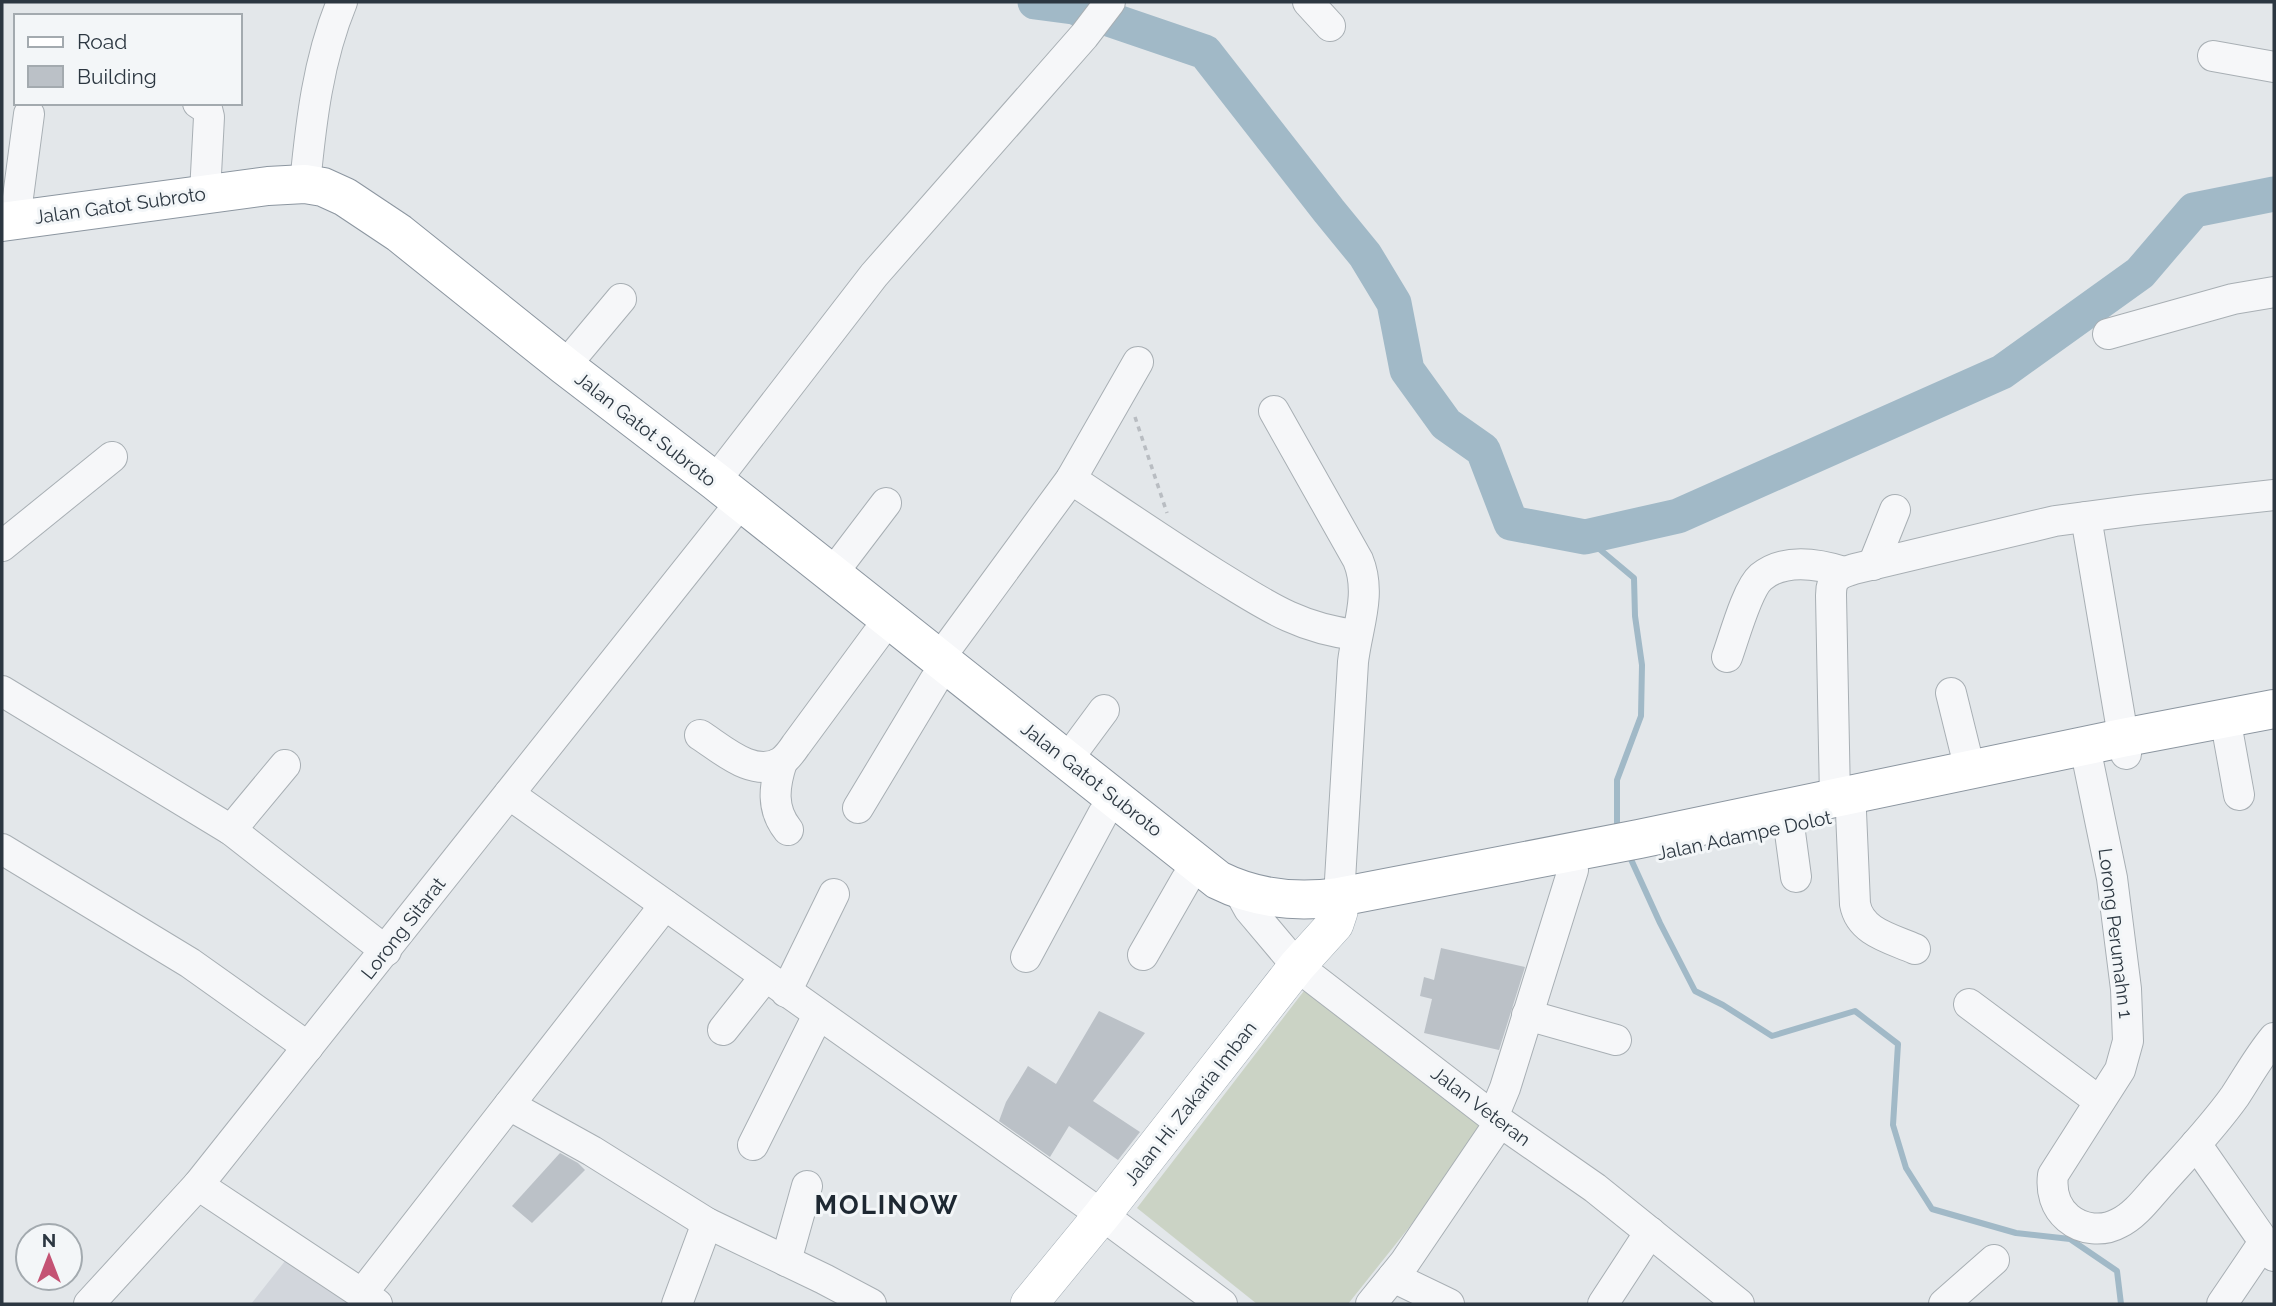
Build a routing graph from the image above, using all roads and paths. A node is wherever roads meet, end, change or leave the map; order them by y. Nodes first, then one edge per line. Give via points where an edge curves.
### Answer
1 (342, 2) edge
2 (1110, 2) edge
3 (1308, 2) edge
4 (1330, 26) dead end
5 (2213, 56) dead end
6 (2274, 67) edge
7 (201, 105) edge
8 (29, 114) dead end
9 (306, 171) junction
10 (205, 193) junction
11 (6, 229) edge
12 (400, 247) junction
13 (2274, 292) edge
14 (621, 299) dead end
15 (2108, 334) dead end
16 (565, 366) junction
17 (1131, 374) joint
18 (1274, 411) dead end
19 (112, 457) dead end
20 (1071, 479) junction
21 (2274, 495) edge
22 (728, 501) junction
23 (886, 503) dead end
24 (1895, 510) dead end
25 (1168, 514) dead end
26 (2086, 517) junction
27 (2, 546) edge
28 (1873, 565) junction
29 (1844, 572) junction
30 (832, 574) junction
31 (877, 635) junction
32 (1356, 635) junction
33 (1727, 657) dead end
34 (937, 670) junction
35 (1951, 693) dead end
36 (6, 701) edge
37 (2274, 709) edge
38 (1104, 710) dead end
39 (2274, 725) edge
40 (2228, 734) junction
41 (700, 735) dead end
42 (2124, 746) junction
43 (2087, 755) junction
44 (1067, 760) junction
45 (782, 762) junction
46 (285, 765) dead end
47 (1970, 770) junction
48 (509, 794) junction
49 (2239, 795) dead end
50 (1843, 805) junction
51 (858, 808) dead end
52 (1122, 821) junction
53 (1788, 825) junction
54 (231, 830) junction
55 (788, 830) dead end
56 (2, 849) edge
57 (1614, 855) junction
58 (1796, 877) dead end
59 (1221, 891) junction
60 (834, 894) dead end
61 (664, 905) junction
62 (1339, 905) junction
63 (1915, 949) dead end
64 (386, 951) junction
65 (1143, 955) dead end
66 (1026, 957) dead end
67 (1297, 966) junction
68 (775, 985) junction
69 (1969, 1004) dead end
70 (817, 1015) junction
71 (1527, 1015) junction
72 (723, 1030) dead end
73 (1616, 1040) dead end
74 (2271, 1042) edge
75 (308, 1047) junction
76 (2099, 1101) junction
77 (509, 1105) junction
78 (1496, 1119) junction
79 (2196, 1144) junction
80 (753, 1145) dead end
81 (198, 1185) junction
82 (807, 1186) dead end
83 (1102, 1215) junction
84 (707, 1223) junction
85 (1650, 1232) junction
86 (2269, 1249) edge
87 (1994, 1260) dead end
88 (786, 1261) junction
89 (1392, 1277) junction
90 (1192, 1295) edge
91 (369, 1299) edge
92 (89, 1304) edge
93 (677, 1304) edge
94 (871, 1304) edge
95 (1029, 1304) edge
96 (1222, 1304) edge
97 (1371, 1304) edge
98 (1449, 1304) edge
99 (1603, 1304) edge
100 (1739, 1304) edge
101 (1944, 1304) edge
102 (2222, 1304) edge

1 - 9 street via 330,29 318,83
2 - 22 street, Lorong Sitarat via 874,275
3 - 4 street
5 - 6 street
7 - 10 street via 209,117
8 - 11 street
9 - 10 highway, Jalan Gatot Subroto
9 - 12 highway, Jalan Gatot Subroto via 323,187 345,197
10 - 11 highway, Jalan Gatot Subroto
11 - 12 highway, Jalan Gatot Subroto via 290,205 342,217
12 - 16 highway, Jalan Gatot Subroto
12 - 22 highway, Jalan Gatot Subroto via 697,498
13 - 15 street
14 - 16 street
16 - 22 highway, Jalan Gatot Subroto
17 - 20 street
17 - 25 path
18 - 32 street via 1362,570 1366,587
19 - 27 street
20 - 32 street via 1282,615
20 - 34 street
21 - 26 street
22 - 30 highway, Jalan Gatot Subroto
22 - 31 highway, Jalan Gatot Subroto
22 - 48 street, Lorong Sitarat
23 - 30 street
24 - 28 street
26 - 28 street
26 - 42 street
28 - 29 street
29 - 33 street via 1803,564 1779,568 1760,578
29 - 50 street via 1830,584
30 - 34 highway, Jalan Gatot Subroto
31 - 34 highway, Jalan Gatot Subroto
31 - 45 street
32 - 62 street
34 - 44 highway, Jalan Gatot Subroto
34 - 51 street
34 - 52 highway, Jalan Gatot Subroto
35 - 47 street
36 - 54 street
37 - 42 highway, Jalan Adampe Dolot
38 - 44 street
39 - 40 highway, Jalan Adampe Dolot
40 - 42 highway, Jalan Adampe Dolot
40 - 49 street
41 - 45 street via 751,765 766,768
42 - 43 highway, Jalan Adampe Dolot
43 - 47 highway, Jalan Adampe Dolot
43 - 50 highway, Jalan Adampe Dolot
43 - 76 street, Lorong Perumahn 1 via 2114,892 2128,1041 2120,1070
44 - 52 highway, Jalan Gatot Subroto
45 - 55 street via 775,801 779,819
46 - 54 street
47 - 50 highway, Jalan Adampe Dolot
48 - 61 street
48 - 64 street, Lorong Sitarat
50 - 53 highway, Jalan Adampe Dolot
50 - 57 highway, Jalan Adampe Dolot
50 - 63 street via 1857,917 1867,927
52 - 59 highway, Jalan Gatot Subroto
52 - 66 street
53 - 57 highway, Jalan Adampe Dolot
53 - 58 street
54 - 64 street
56 - 75 street via 190,963
57 - 62 highway, Jalan Adampe Dolot
57 - 71 street
59 - 62 highway, Jalan Adampe Dolot
59 - 65 street
59 - 67 street, Jalan Veteran
60 - 68 street
61 - 68 street
61 - 77 street
62 - 67 main road, Jalan Hi. Zakaria Imban via 1335,924
64 - 75 street, Lorong Sitarat
67 - 78 street, Jalan Veteran
67 - 83 main road, Jalan Hi. Zakaria Imban
68 - 70 street
68 - 72 street
69 - 76 street
70 - 80 street
70 - 83 street
71 - 73 street
71 - 78 street
74 - 79 street, Lorong Perumahn 1
75 - 81 street, Lorong Sitarat
76 - 79 street, Lorong Perumahn 1 via 2053,1175 2051,1188 2069,1219 2081,1226 2108,1228 2121,1223
77 - 84 street
77 - 91 street
78 - 85 street, Jalan Veteran
78 - 89 street
79 - 86 street
81 - 91 street
81 - 92 street, Lorong Sitarat
82 - 88 street
83 - 90 street
83 - 95 main road, Jalan Hi. Zakaria Imban
84 - 88 street
84 - 93 street
85 - 99 street
85 - 100 street, Jalan Veteran
86 - 102 street
87 - 101 street
88 - 94 street
89 - 97 street
89 - 98 street
90 - 96 street

